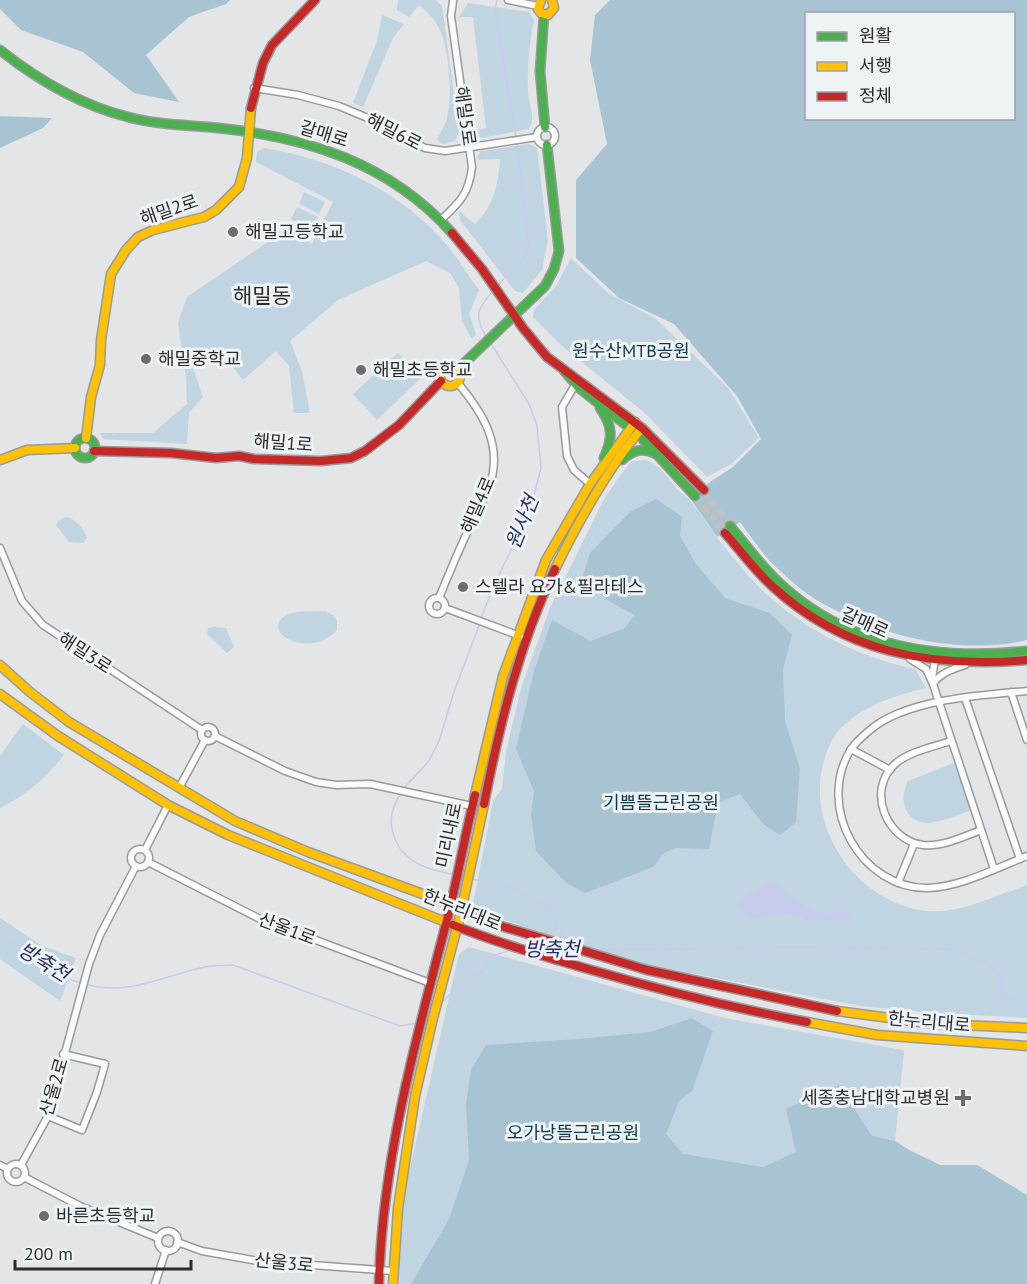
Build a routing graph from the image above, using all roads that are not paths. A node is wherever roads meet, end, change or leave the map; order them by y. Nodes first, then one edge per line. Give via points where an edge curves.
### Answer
1 (315, 0) edge
2 (453, 0) edge
3 (508, 0) edge
4 (552, 0) edge
5 (539, 3) edge
6 (544, 15) junction
7 (0, 50) edge
8 (254, 88) junction
9 (545, 127) junction
10 (248, 132) junction
11 (537, 137) junction
12 (547, 145) junction
13 (469, 147) junction
14 (441, 220) junction
15 (514, 316) junction
16 (457, 370) junction
17 (565, 372) junction
18 (441, 381) junction
19 (457, 382) junction
20 (576, 386) junction
21 (592, 398) junction
22 (636, 428) junction
23 (86, 438) junction
24 (75, 448) junction
25 (94, 451) junction
26 (0, 460) edge
27 (668, 463) junction
28 (609, 474) junction
29 (596, 475) junction
30 (590, 484) junction
31 (704, 490) tunnel mouth
32 (695, 496) tunnel mouth
33 (0, 548) edge
34 (439, 598) junction
35 (445, 608) junction
36 (517, 635) junction
37 (526, 638) junction
38 (1027, 651) edge
39 (936, 652) junction
40 (906, 657) junction
41 (1027, 660) edge
42 (934, 662) junction
43 (968, 664) junction
44 (0, 665) edge
45 (933, 684) junction
46 (1027, 691) edge
47 (1011, 692) junction
48 (0, 694) edge
49 (965, 698) junction
50 (937, 701) junction
51 (202, 730) junction
52 (215, 736) junction
53 (205, 740) junction
54 (1027, 740) edge
55 (951, 741) junction
56 (851, 749) junction
57 (890, 770) junction
58 (179, 788) junction
59 (168, 805) junction
60 (471, 806) junction
61 (981, 830) junction
62 (914, 843) junction
63 (145, 850) junction
64 (1024, 858) edge
65 (148, 862) junction
66 (136, 866) junction
67 (994, 869) junction
68 (898, 883) junction
69 (450, 904) junction
70 (462, 909) junction
71 (446, 921) junction
72 (457, 926) junction
73 (430, 983) junction
74 (1023, 1028) edge
75 (1027, 1046) edge
76 (63, 1054) junction
77 (48, 1116) junction
78 (0, 1165) edge
79 (21, 1165) junction
80 (8, 1169) junction
81 (24, 1177) junction
82 (158, 1238) junction
83 (177, 1242) junction
84 (166, 1250) junction
85 (378, 1271) junction
86 (393, 1271) junction
87 (155, 1284) edge
88 (379, 1284) edge
89 (393, 1284) edge

1 - 8 street, 해밀2로 via 272,45
2 - 13 street, 해밀5로 via 451,16
3 - 5 street
4 - 6 street via 553,12
5 - 6 street via 539,11
6 - 9 street via 539,71
7 - 10 street, 갈매로 via 75,98 120,115 149,122
8 - 10 street, 해밀2로
8 - 13 street, 해밀6로 via 339,106 430,150 445,152
9 - 11 street
9 - 12 street via 552,129 555,136
10 - 14 street, 갈매로 via 343,155 393,181
10 - 23 street, 해밀2로 via 241,183 226,201 204,217 138,237 111,274
11 - 12 street
11 - 13 street, 해밀6로
12 - 15 street via 559,250 545,286
13 - 14 street, 해밀5로 via 472,167 468,188
14 - 15 street, 갈매로
15 - 16 street
15 - 17 street, 갈매로
16 - 18 street via 452,366 443,368
16 - 19 street
17 - 20 street, 갈매로
17 - 22 street, 갈매로
18 - 19 street via 448,386
18 - 25 street, 해밀1로 via 399,425 351,458 321,461
19 - 34 street, 해밀4로 via 486,423 494,461 488,490
20 - 21 street, 갈매로
20 - 30 street via 562,407 567,456 574,470
21 - 22 street, 갈매로
21 - 29 street via 613,429
22 - 27 street, 갈매로
22 - 28 street, 미리내로
22 - 29 street, 미리내로
22 - 31 street, 갈매로
23 - 24 street via 78,441
23 - 25 street via 93,442
24 - 25 street via 78,456 84,458
24 - 26 street via 41,447
27 - 28 street via 652,451 640,449 628,454
27 - 32 street, 갈매로
28 - 37 street, 미리내로 via 556,567
29 - 30 street, 미리내로
30 - 36 street, 미리내로 via 546,560
33 - 51 street, 해밀3로 via 22,601 43,625
34 - 35 street
34 - 35 street via 430,601 430,611 440,614
35 - 36 street
36 - 37 street
36 - 60 street, 미리내로
37 - 70 street, 미리내로 via 507,698
38 - 39 street, 갈매로 via 996,655
39 - 40 street, 갈매로 via 872,639 826,616 794,596 728,529 760,573 791,601 841,632
39 - 42 street
40 - 42 street, 갈매로
40 - 45 street via 926,669
41 - 43 street, 갈매로
42 - 43 street, 갈매로
42 - 45 street
43 - 45 street via 944,673
44 - 58 street, 한누리대로 via 69,722
45 - 50 street
46 - 47 street
47 - 49 street
47 - 54 street
48 - 59 street, 한누리대로 via 58,736
49 - 50 street
49 - 64 street
50 - 55 street
50 - 56 street via 872,728
51 - 52 street via 211,727
51 - 53 street
52 - 53 street
52 - 60 street via 316,782 370,784
53 - 58 street
55 - 57 street via 907,756
55 - 61 street
56 - 57 street
56 - 68 street via 840,781 842,823 864,861
57 - 62 street via 883,781 881,796 884,816 893,830
58 - 69 street, 한누리대로 via 256,830
59 - 63 street
59 - 71 street, 한누리대로 via 302,866
60 - 69 street, 미리내로
61 - 62 street via 940,844
61 - 67 street
62 - 68 street
63 - 65 street
63 - 66 street via 132,853
64 - 67 street
65 - 66 street
65 - 73 street, 산울1로 via 260,920
66 - 76 street, 산울2로 via 88,964
67 - 68 street via 943,886 927,888
69 - 70 street, 한누리대로
69 - 71 street, 미리내로
70 - 72 street, 미리내로
70 - 74 street, 한누리대로 via 501,926 647,970 820,1010 935,1024
71 - 72 street, 한누리대로
71 - 73 street, 미리내로
72 - 75 street, 한누리대로 via 557,961 728,1006 877,1035
72 - 86 street, 미리내로 via 429,1032 402,1174
73 - 85 street, 미리내로 via 389,1173
76 - 77 street, 산울2로
76 - 77 street via 105,1064 82,1130
77 - 79 street, 산울2로
78 - 80 street
79 - 80 street
79 - 81 street
80 - 81 street via 13,1182
81 - 82 street via 80,1206
82 - 83 street via 164,1231 171,1231
82 - 84 street via 159,1245
83 - 84 street via 173,1249
83 - 85 street, 산울3로 via 202,1251 258,1261
84 - 87 street
85 - 86 street, 산울3로
85 - 88 street, 미리내로
86 - 89 street, 미리내로

